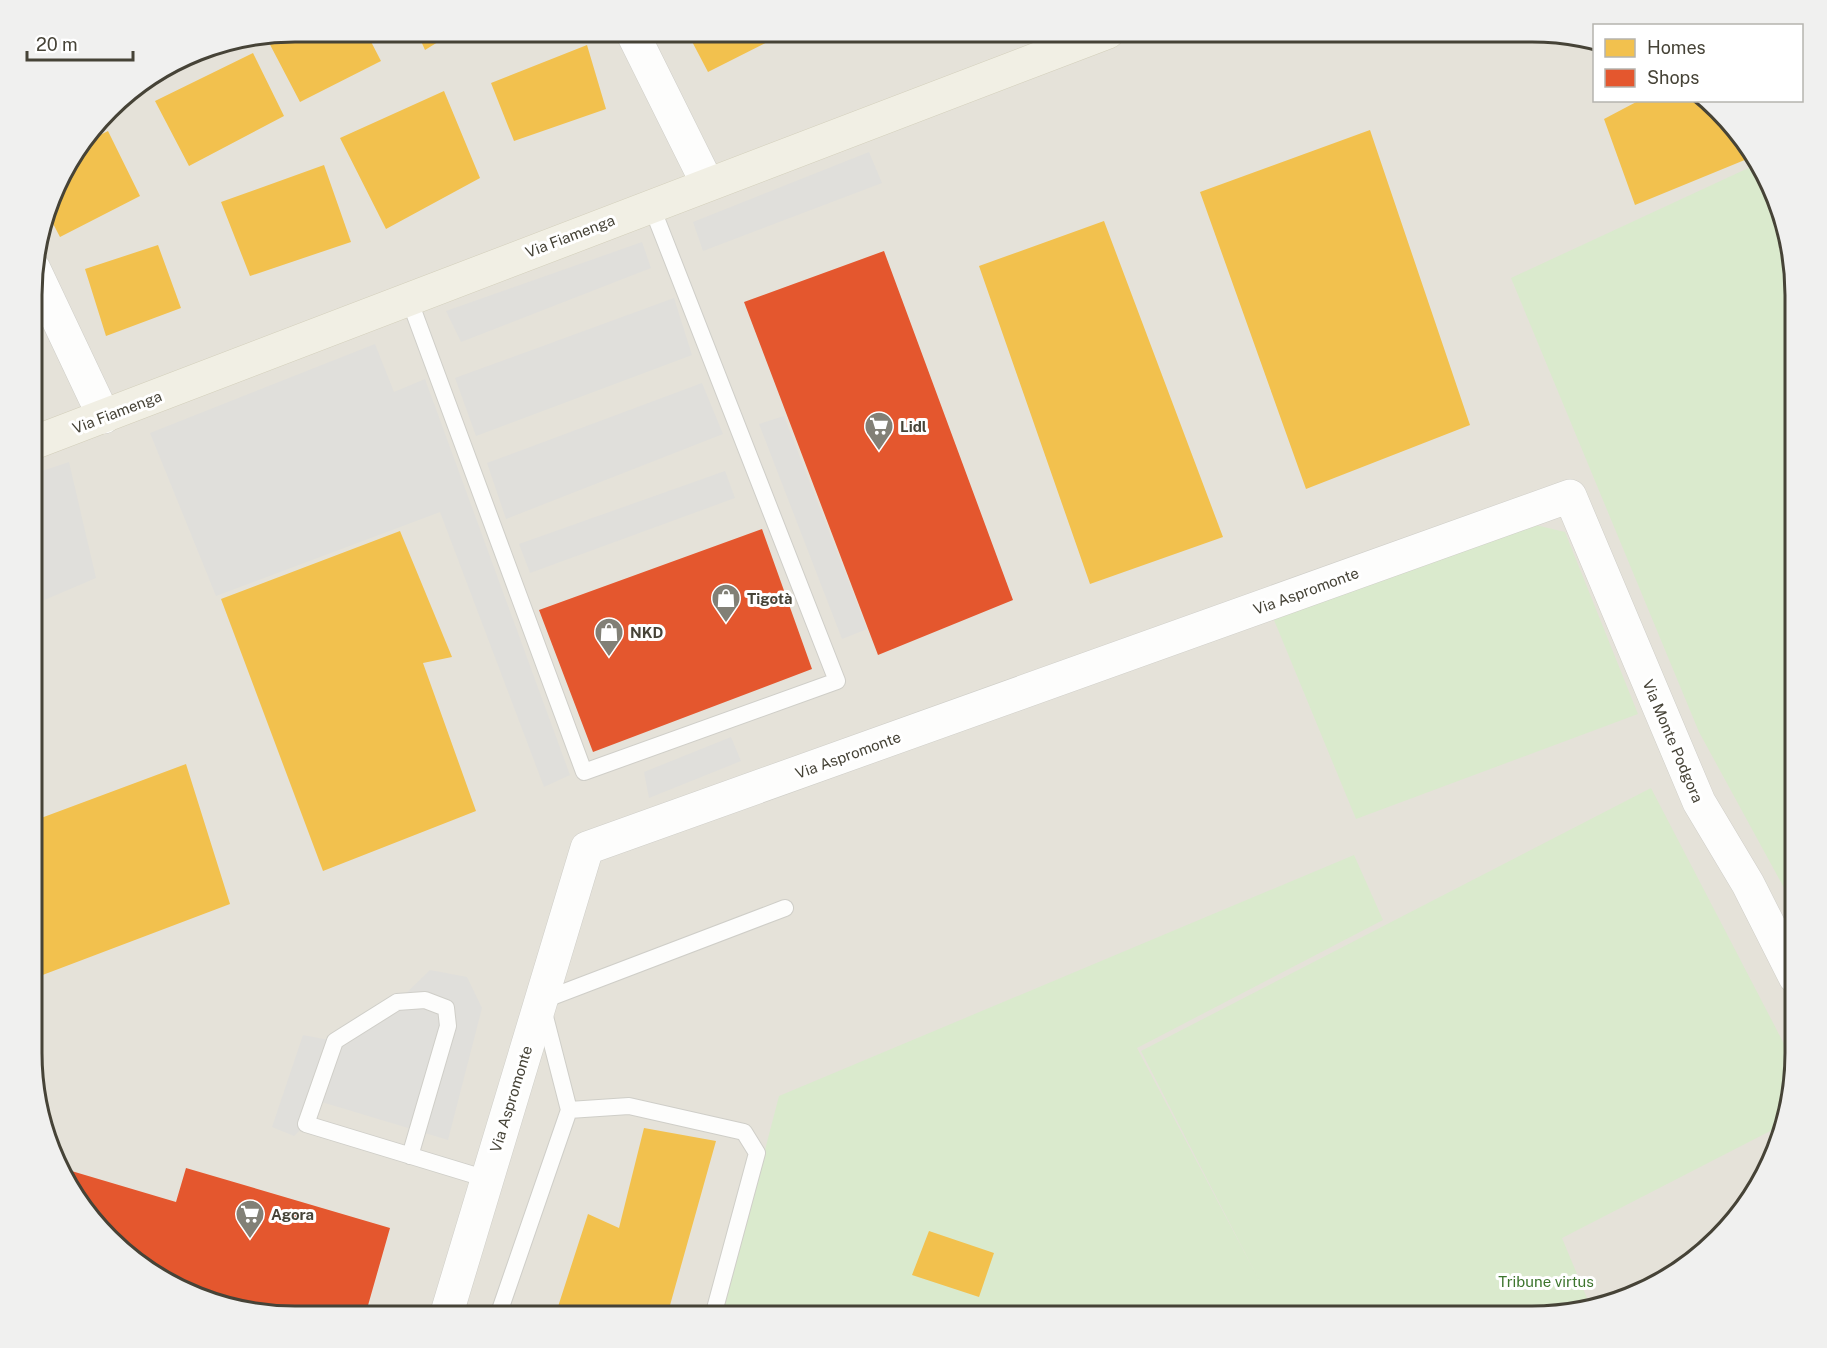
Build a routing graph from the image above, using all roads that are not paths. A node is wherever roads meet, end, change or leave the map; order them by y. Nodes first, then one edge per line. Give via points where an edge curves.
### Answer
1 (637, 42) edge
2 (1081, 42) edge
3 (707, 183) junction
4 (651, 205) junction
5 (42, 287) edge
6 (409, 299) junction
7 (104, 417) junction
8 (42, 440) edge
9 (1570, 496) joint
10 (785, 908) dead end
11 (1785, 957) edge
12 (541, 1001) junction
13 (569, 1110) junction
14 (410, 1156) junction
15 (487, 1179) junction
16 (449, 1306) edge
17 (502, 1306) edge
18 (716, 1306) edge

1 - 3 street
2 - 3 main road, Via Fiamenga
3 - 4 main road, Via Fiamenga
4 - 6 main road, Via Fiamenga
4 - 6 lane via 837,681 584,772
5 - 7 street
6 - 7 main road, Via Fiamenga
7 - 8 main road, Via Fiamenga
9 - 11 street, Via Monte Podgora via 1699,802 1748,884
9 - 12 street, Via Aspromonte via 587,848
10 - 12 lane
12 - 13 lane
12 - 15 street, Via Aspromonte
13 - 17 lane
13 - 18 lane via 629,1106 744,1132 758,1153
14 - 14 lane via 306,1124 335,1041 397,1002 425,1000 446,1008 448,1026
14 - 15 lane
15 - 16 street, Via Aspromonte

